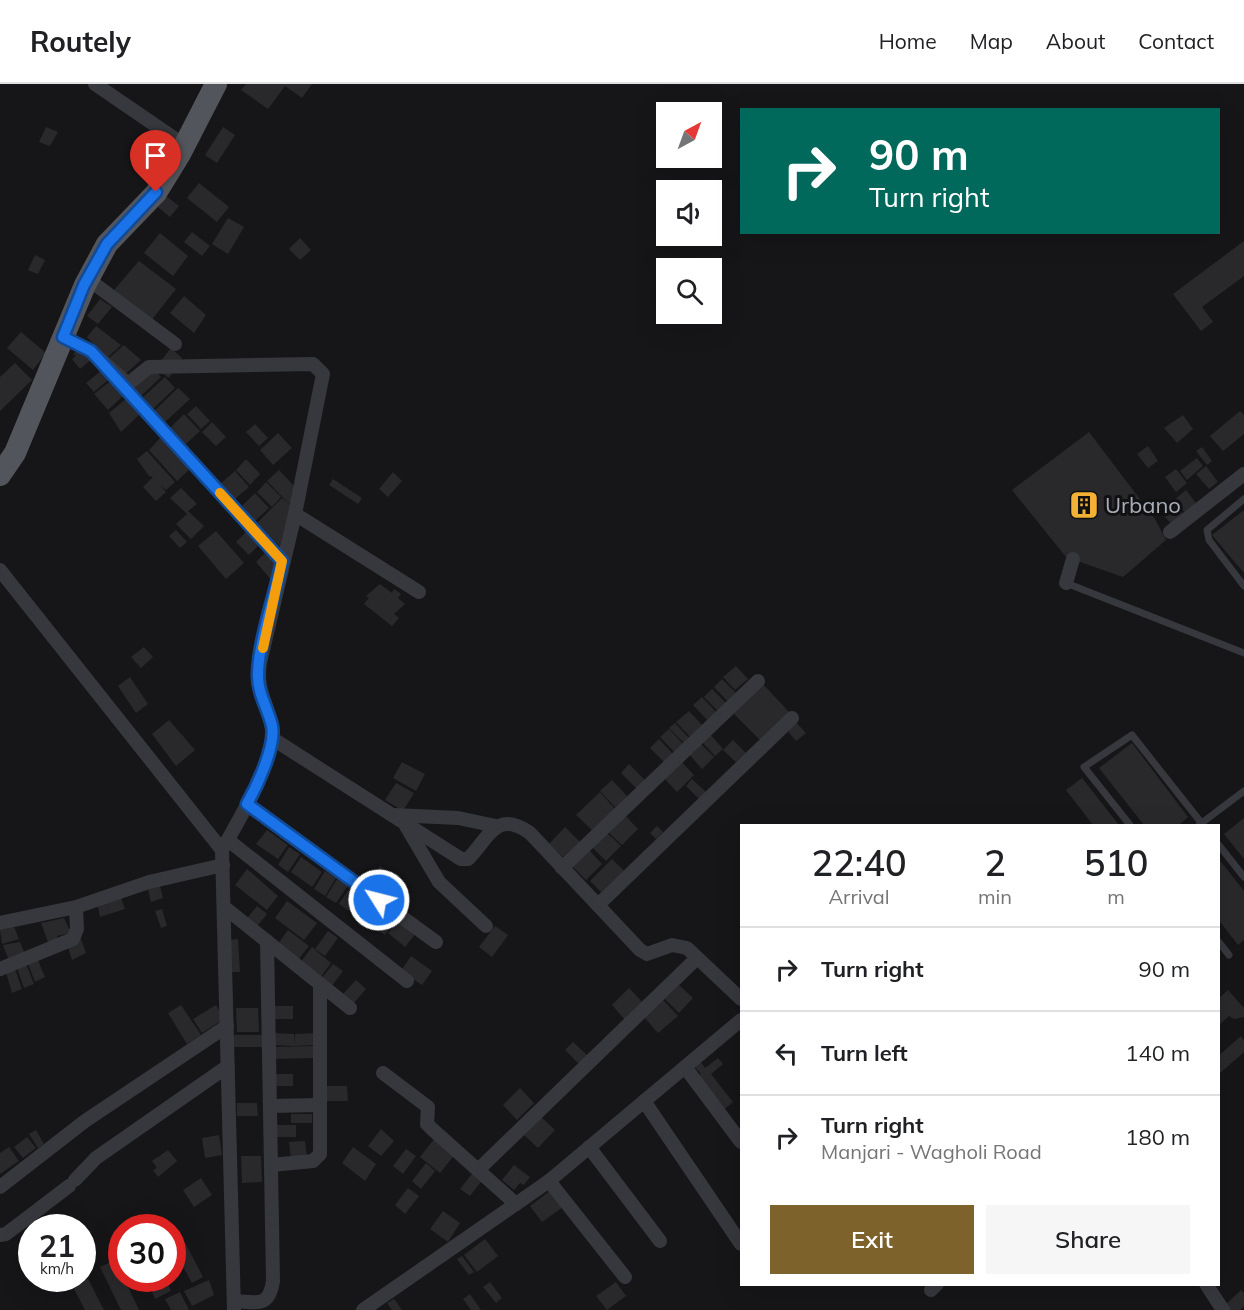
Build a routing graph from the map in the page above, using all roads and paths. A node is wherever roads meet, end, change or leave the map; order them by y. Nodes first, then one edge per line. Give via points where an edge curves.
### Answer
1 (95, 84) edge
2 (216, 84) edge
3 (184, 145) junction
4 (88, 279) junction
5 (63, 337) junction
6 (175, 344) dead end
7 (91, 351) junction
8 (0, 474) edge
9 (1244, 474) edge
10 (1244, 499) edge
11 (295, 514) junction
12 (1170, 532) dead end
13 (1073, 559) dead end
14 (282, 561) junction
15 (0, 570) edge
16 (1066, 583) joint
17 (1244, 586) edge
18 (419, 592) dead end
19 (1244, 652) edge
20 (758, 681) dead end
21 (792, 718) dead end
22 (273, 740) junction
23 (1244, 791) edge
24 (247, 804) junction
25 (392, 815) junction
26 (405, 824) junction
27 (1129, 824) edge
28 (1201, 824) edge
29 (496, 826) junction
30 (225, 845) junction
31 (1220, 847) edge
32 (223, 865) junction
33 (562, 868) junction
34 (1244, 877) edge
35 (598, 905) junction
36 (76, 907) junction
37 (224, 907) junction
38 (0, 923) edge
39 (486, 926) dead end
40 (267, 941) junction
41 (436, 942) dead end
42 (1220, 944) edge
43 (1229, 955) dead end
44 (697, 958) junction
45 (0, 969) edge
46 (407, 981) dead end
47 (320, 984) junction
48 (740, 998) edge
49 (350, 1008) dead end
50 (740, 1021) edge
51 (227, 1026) junction
52 (228, 1066) junction
53 (685, 1067) junction
54 (383, 1073) dead end
55 (644, 1101) junction
56 (320, 1105) junction
57 (270, 1106) junction
58 (740, 1141) edge
59 (589, 1147) junction
60 (271, 1165) junction
61 (478, 1170) junction
62 (549, 1180) junction
63 (0, 1187) edge
64 (516, 1204) junction
65 (0, 1235) edge
66 (660, 1240) dead end
67 (740, 1243) edge
68 (625, 1276) dead end
69 (1207, 1286) edge
70 (234, 1306) edge
71 (363, 1310) edge
72 (1223, 1310) edge

1 - 3 street
2 - 3 main road
3 - 4 main road via 156,192 107,244
4 - 5 main road
4 - 6 street
5 - 7 street
5 - 8 main road via 15,453
7 - 11 street via 128,384 149,367 174,364 313,364 321,368 324,378
7 - 14 street
9 - 12 street
10 - 17 lane via 1207,530 1209,540
11 - 14 street
11 - 18 street
13 - 16 street
14 - 22 street via 258,673
15 - 30 street
16 - 19 lane
20 - 33 street
21 - 35 street
22 - 24 street
22 - 25 street
23 - 28 lane
24 - 30 street
24 - 41 street
25 - 26 street
25 - 29 street via 458,818
26 - 29 street via 464,860
26 - 39 street via 439,882
27 - 28 lane via 1084,767 1132,735
29 - 33 street via 520,826
30 - 32 street
30 - 46 street
31 - 34 lane
32 - 36 street via 149,882
32 - 37 street
33 - 35 street
35 - 44 street via 647,954 678,944
36 - 38 street
36 - 45 street via 77,929 73,939
37 - 40 street
37 - 51 street
40 - 47 street
40 - 57 street
42 - 43 lane
44 - 48 street
44 - 61 street
47 - 49 street
47 - 56 street
50 - 53 street
51 - 52 street
51 - 63 street via 86,1121
52 - 65 street via 96,1158 72,1183
52 - 70 street
53 - 55 street
53 - 58 street
54 - 61 street via 424,1103 429,1113 428,1124
55 - 59 street
55 - 67 street
56 - 57 street
56 - 60 street via 317,1159
57 - 60 street
59 - 62 street
59 - 66 street
60 - 70 street via 270,1296
61 - 64 street
62 - 64 street
62 - 68 street
64 - 71 street
69 - 72 street

